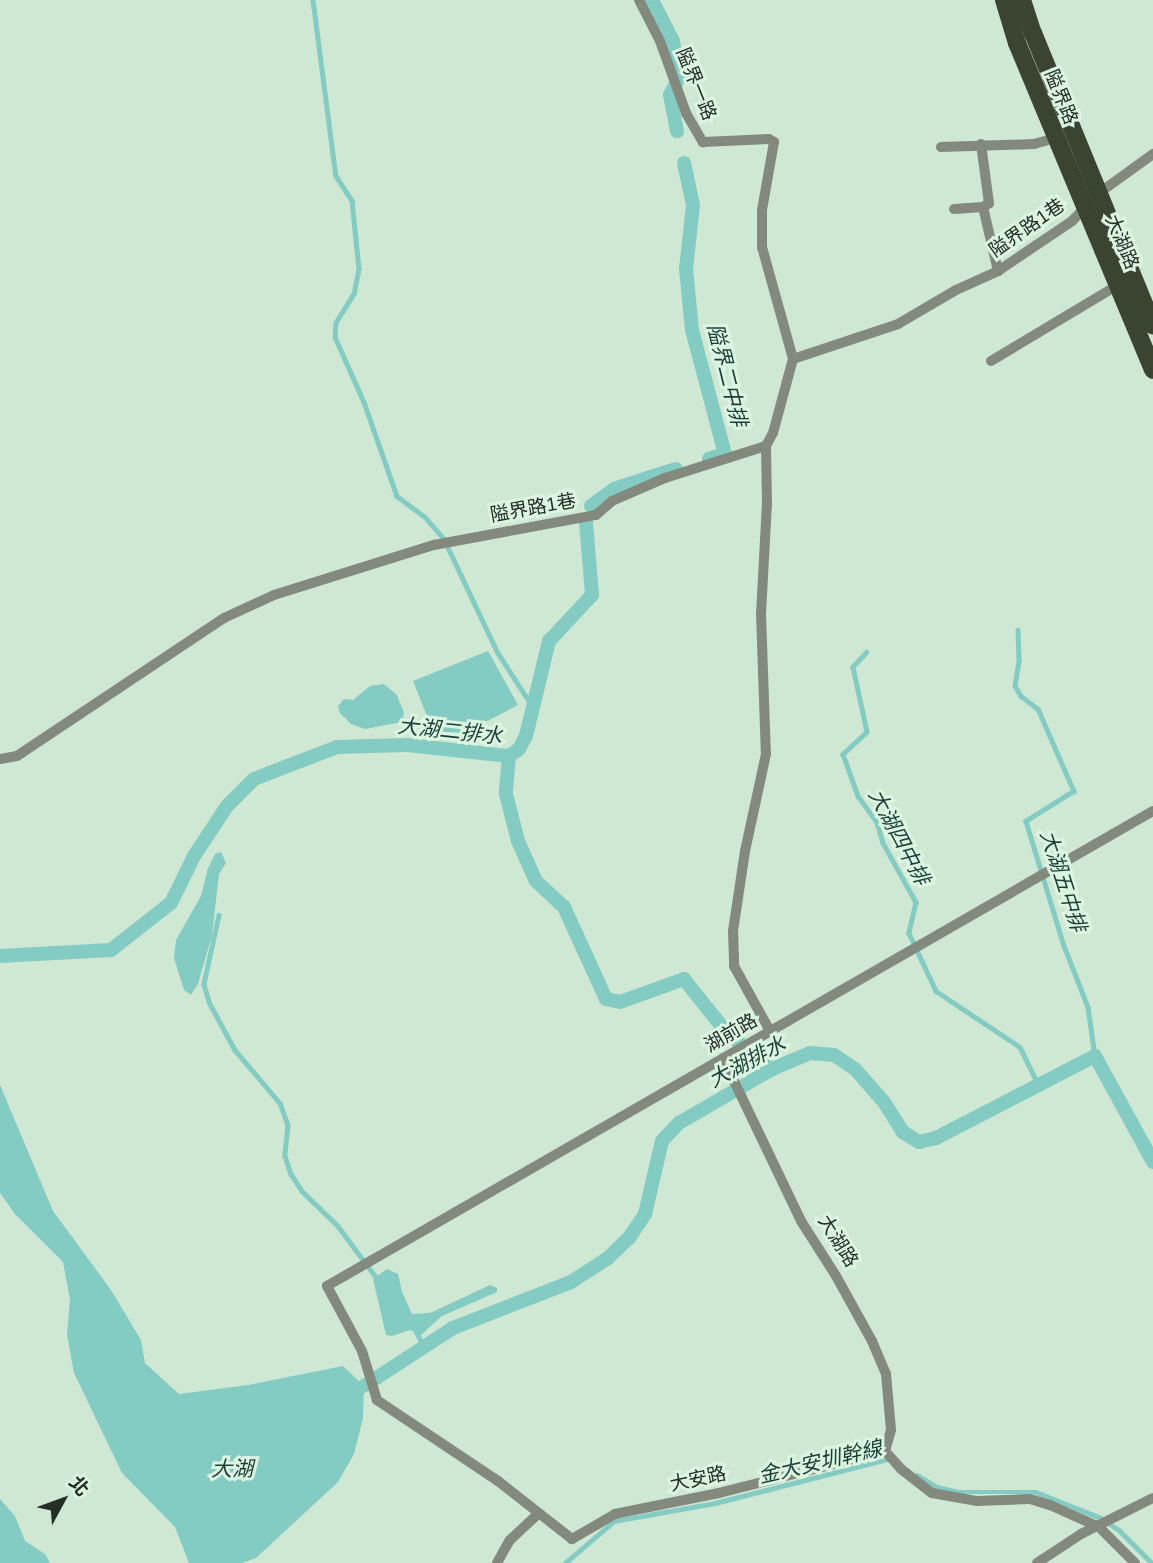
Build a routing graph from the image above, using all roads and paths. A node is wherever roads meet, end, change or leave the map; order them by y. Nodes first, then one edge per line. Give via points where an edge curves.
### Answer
1 (639, 0) edge
2 (1004, 0) edge
3 (1022, 0) edge
4 (1055, 138) junction
5 (981, 144) junction
6 (941, 147) dead end
7 (1153, 154) edge
8 (1092, 201) junction
9 (983, 207) junction
10 (954, 209) dead end
11 (998, 271) junction
12 (1118, 285) junction
13 (1153, 324) edge
14 (793, 359) junction
15 (991, 361) dead end
16 (1153, 370) edge
17 (766, 446) junction
18 (0, 759) edge
19 (1153, 811) edge
20 (770, 1031) junction
21 (723, 1058) junction
22 (327, 1286) joint
23 (885, 1451) junction
24 (1153, 1498) edge
25 (537, 1515) junction
26 (1099, 1527) junction
27 (497, 1563) edge
28 (1037, 1563) edge
29 (1135, 1563) edge

1 - 14 street, 隘界一路 via 703,142 774,142 762,210 762,247
2 - 4 main road, 隘界路
3 - 8 main road, 隘界路
4 - 5 street via 1034,144
4 - 8 main road, 隘界路
5 - 6 street
5 - 9 street via 989,203
7 - 8 street, 隘界路1巷
8 - 11 street, 隘界路1巷 via 1072,221
8 - 12 main road, 大湖路
8 - 13 main road, 大湖路
9 - 10 street
9 - 11 street
11 - 14 street, 隘界路1巷 via 898,324
12 - 15 street
12 - 16 main road, 大湖路
14 - 17 street
17 - 18 street, 隘界路1巷 via 665,478 612,501 596,515 434,545 274,595 224,618 17,757
17 - 20 street via 761,614 766,754 733,931 734,967
19 - 20 street, 湖前路
20 - 21 street, 湖前路
21 - 22 street, 湖前路
21 - 23 street, 大湖路 via 801,1221 836,1276 886,1374 891,1430
22 - 25 street, 大安路 via 362,1351 377,1400 498,1480
23 - 25 street, 大安路 via 615,1514 572,1539
23 - 26 street via 932,1493 978,1501 1031,1499
24 - 26 street
25 - 27 street via 510,1540
26 - 28 street
26 - 29 street

